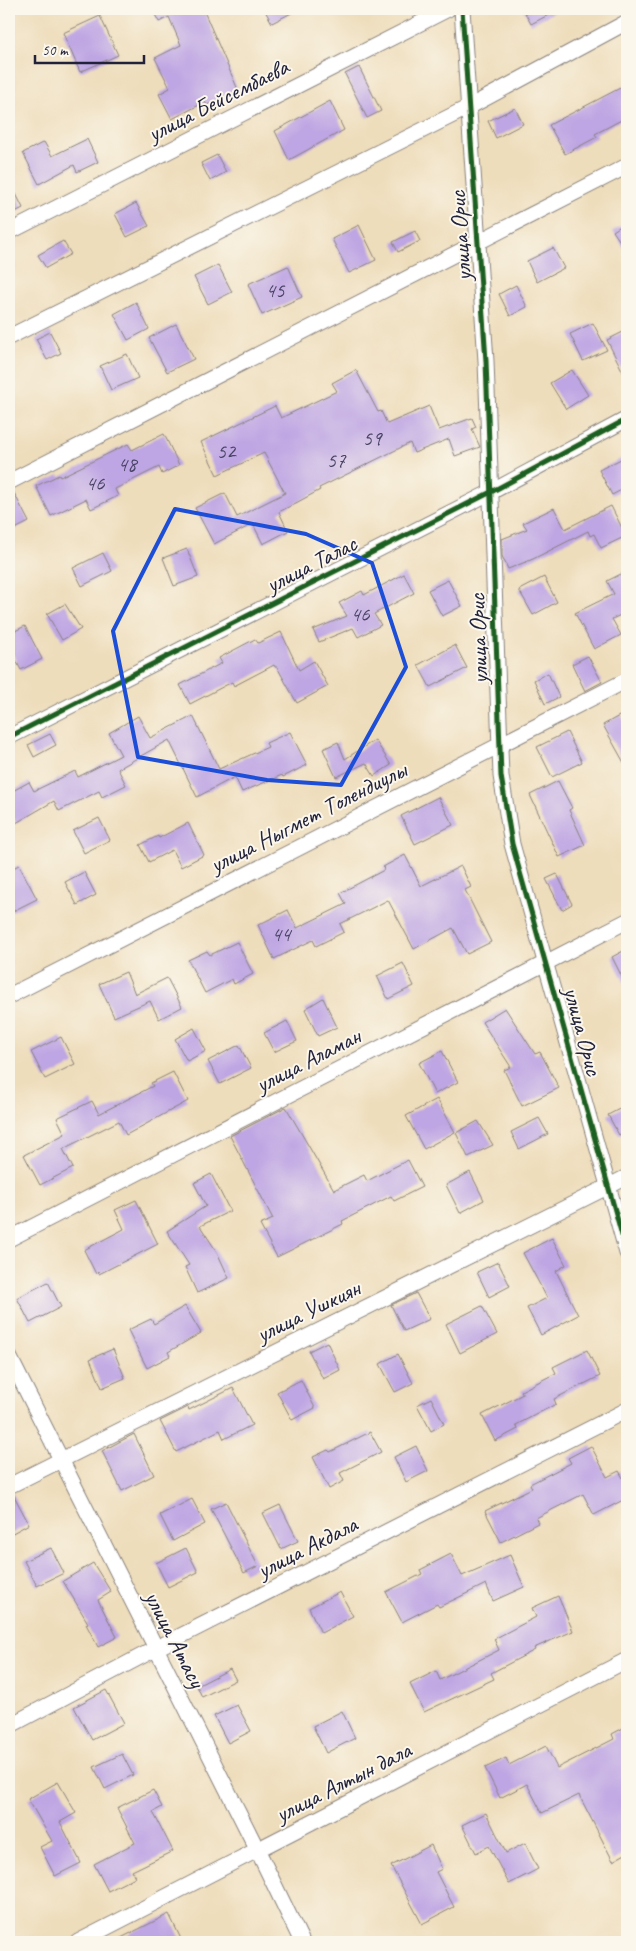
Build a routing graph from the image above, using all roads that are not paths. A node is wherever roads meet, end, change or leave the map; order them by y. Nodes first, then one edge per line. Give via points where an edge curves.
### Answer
1 (448, 9) edge
2 (462, 9) edge
3 (627, 22) edge
4 (469, 107) junction
5 (627, 166) edge
6 (9, 232) edge
7 (478, 243) junction
8 (9, 337) edge
9 (627, 419) edge
10 (9, 482) edge
11 (491, 492) junction
12 (627, 680) edge
13 (9, 737) edge
14 (499, 745) junction
15 (627, 922) edge
16 (546, 962) junction
17 (9, 996) edge
18 (627, 1177) edge
19 (608, 1187) junction
20 (9, 1239) edge
21 (627, 1253) edge
22 (9, 1356) edge
23 (627, 1410) edge
24 (60, 1460) junction
25 (9, 1486) edge
26 (155, 1649) junction
27 (627, 1660) edge
28 (9, 1726) edge
29 (258, 1851) junction
30 (78, 1942) edge
31 (302, 1942) edge

1 - 6 street, улица Бейсембаева
2 - 4 street, улица Орис
3 - 4 street
4 - 7 street, улица Орис
4 - 8 street
5 - 7 street
7 - 10 street
7 - 11 street, улица Орис
9 - 11 street, улица Талас
11 - 13 street, улица Талас
11 - 14 street, улица Орис
12 - 14 street, улица Ныгмет Толендиулы
14 - 16 street, улица Орис via 512,844
14 - 17 street, улица Ныгмет Толендиулы
15 - 16 street, улица Аламан
16 - 19 street, улица Орис
16 - 20 street, улица Аламан
18 - 19 street, улица Ушкиян
19 - 21 street, улица Орис
19 - 24 street, улица Ушкиян
22 - 24 street, улица Атасу
23 - 26 street, улица Акдала
24 - 25 street, улица Ушкиян
24 - 26 street, улица Атасу
26 - 28 street, улица Акдала
26 - 29 street, улица Атасу
27 - 29 street, улица Алтын дала
29 - 30 street, улица Алтын дала
29 - 31 street, улица Атасу

